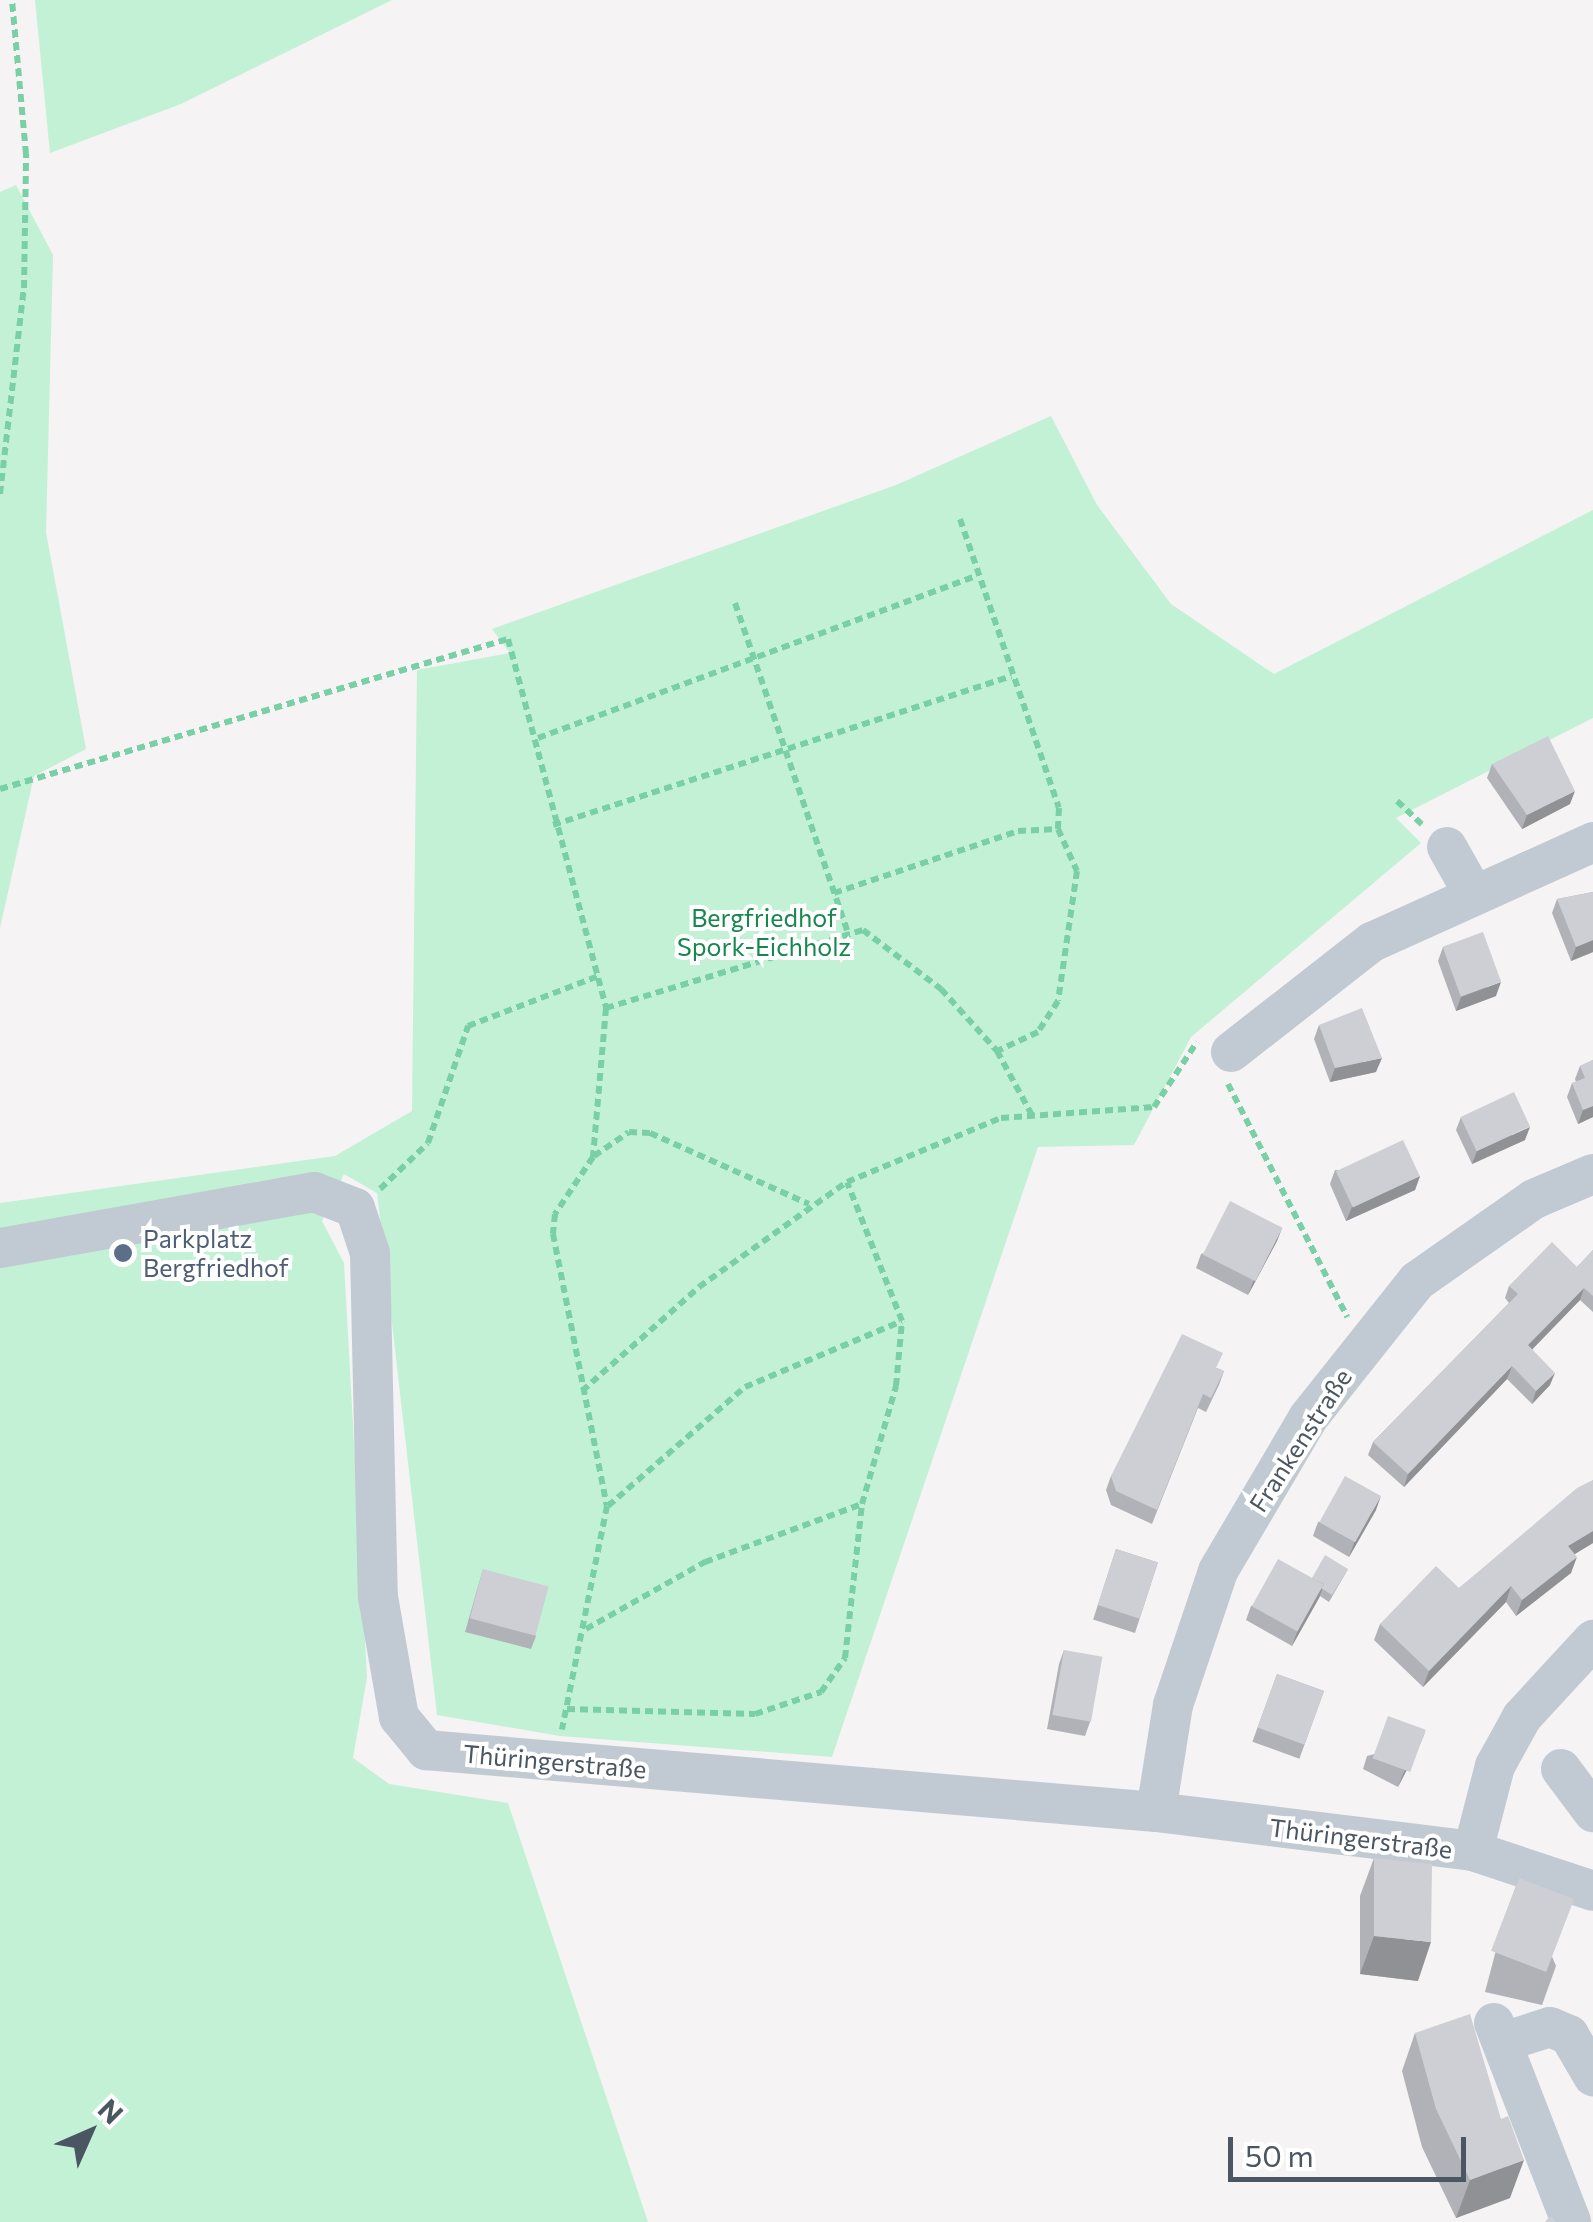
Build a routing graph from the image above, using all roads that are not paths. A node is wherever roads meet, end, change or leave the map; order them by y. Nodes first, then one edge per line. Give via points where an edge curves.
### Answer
1 (1593, 842) edge
2 (1447, 847) dead end
3 (1474, 895) junction
4 (1233, 1050) road end
5 (1593, 1174) edge
6 (0, 1248) edge
7 (1593, 1640) edge
8 (1561, 1769) dead end
9 (1156, 1812) junction
10 (1593, 1812) edge
11 (1473, 1852) junction
12 (1593, 1891) edge
13 (1593, 2076) edge
14 (1577, 2204) edge

1 - 3 street
2 - 3 street
3 - 4 street via 1372,942
5 - 9 street, Frankenstraße via 1534,1199 1417,1281 1308,1418 1218,1571 1173,1706
6 - 9 street, Thüringerstraße via 314,1192 355,1208 370,1253 377,1578 399,1716 426,1750
7 - 11 street via 1522,1717 1495,1766
8 - 10 street
9 - 11 street, Thüringerstraße
11 - 12 street, Thüringerstraße
13 - 14 street via 1569,2036 1550,2027 1498,2033

